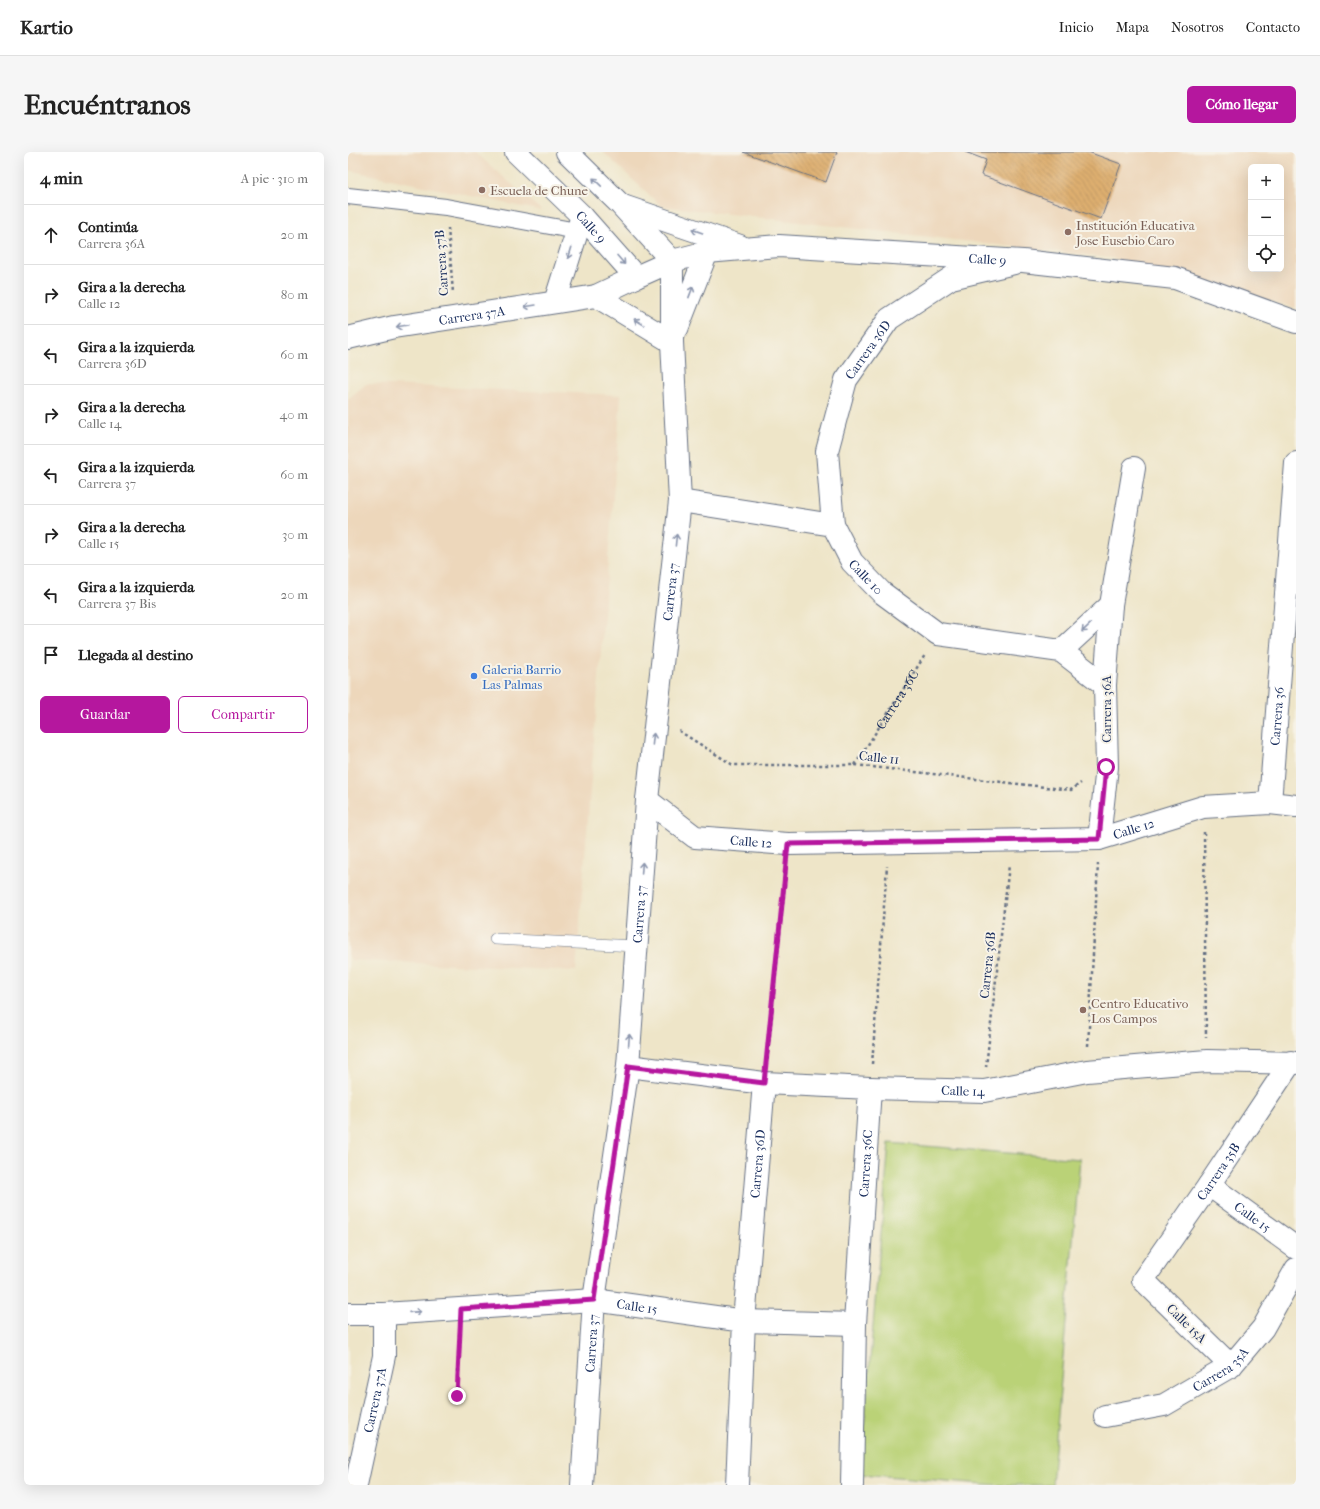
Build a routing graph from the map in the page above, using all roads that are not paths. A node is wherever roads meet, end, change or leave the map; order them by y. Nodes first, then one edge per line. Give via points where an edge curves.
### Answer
1 (516, 152) edge
2 (566, 152) edge
3 (349, 196) edge
4 (621, 205) junction
5 (579, 223) junction
6 (747, 248) junction
7 (707, 252) junction
8 (672, 261) junction
9 (1023, 261) junction
10 (636, 278) junction
11 (596, 296) junction
12 (555, 302) junction
13 (1296, 322) edge
14 (348, 338) edge
15 (672, 342) junction
16 (1296, 463) edge
17 (1134, 468) dead end
18 (680, 501) junction
19 (833, 525) junction
20 (1111, 605) junction
21 (1061, 651) junction
22 (1105, 685) junction
23 (647, 800) junction
24 (1270, 803) junction
25 (1296, 806) edge
26 (1099, 839) junction
27 (495, 939) dead end
28 (636, 946) junction
29 (1293, 1062) edge
30 (628, 1066) junction
31 (764, 1083) junction
32 (870, 1088) junction
33 (1209, 1185) junction
34 (1296, 1248) edge
35 (1296, 1269) edge
36 (1143, 1280) joint
37 (594, 1300) junction
38 (348, 1314) edge
39 (384, 1314) junction
40 (744, 1321) junction
41 (855, 1324) junction
42 (1231, 1366) junction
43 (1105, 1416) dead end
44 (356, 1485) edge
45 (582, 1485) edge
46 (737, 1485) edge
47 (852, 1485) edge

1 - 5 street, Calle 9
4 -> 2 street
3 - 5 street
6 -> 4 street
4 - 8 street
5 -> 10 street, Calle 9
5 -> 12 street
6 - 7 street, Calle 9
6 - 9 street, Calle 9 via 779,246
7 - 8 street, Calle 9
15 -> 7 street, Carrera 37
8 - 10 street, Calle 9
8 - 15 street, Carrera 37
9 - 13 street, Calle 9 via 1175,278
9 - 19 street, Carrera 36D via 951,278 889,320 846,380 827,451
10 - 11 street, Carrera 37A
11 - 12 street, Carrera 37A
15 -> 11 street
12 -> 14 street, Carrera 37A via 394,327
15 - 18 street, Carrera 37
16 - 24 street, Carrera 36
17 - 20 street, Carrera 36A
18 - 19 street
23 -> 18 street, Carrera 37
19 - 21 street, Calle 10 via 852,562 881,592 938,634
20 -> 21 street
20 - 22 street, Carrera 36A
21 - 22 street, Calle 10
22 - 26 street, Carrera 36A via 1106,767
23 - 26 street, Calle 12 via 695,837 788,844
28 -> 23 street, Carrera 37
24 - 25 street, Calle 12
24 - 26 street, Calle 12 via 1203,807
27 - 28 lane
30 -> 28 street, Carrera 37
29 - 32 street, Calle 14 via 1207,1061 1087,1071 984,1091
29 - 33 street, Carrera 35B
30 - 31 street, Calle 14
30 - 37 street, Carrera 37
31 - 32 street, Calle 14
31 - 40 street, Carrera 36D
32 - 41 street, Carrera 36C
33 - 34 street, Calle 15
33 - 36 street, Carrera 35B
35 - 42 street, Carrera 35A via 1263,1328
36 - 42 street, Calle 15A
39 -> 37 street, Calle 15
37 - 40 street, Calle 15
37 - 45 street, Carrera 37
38 - 39 street, Calle 15
39 - 44 street, Carrera 37A via 384,1356
40 - 41 street, Calle 15
40 - 46 street, Carrera 36D
41 - 47 street, Carrera 36C
42 - 43 street, Carrera 35A via 1164,1405

